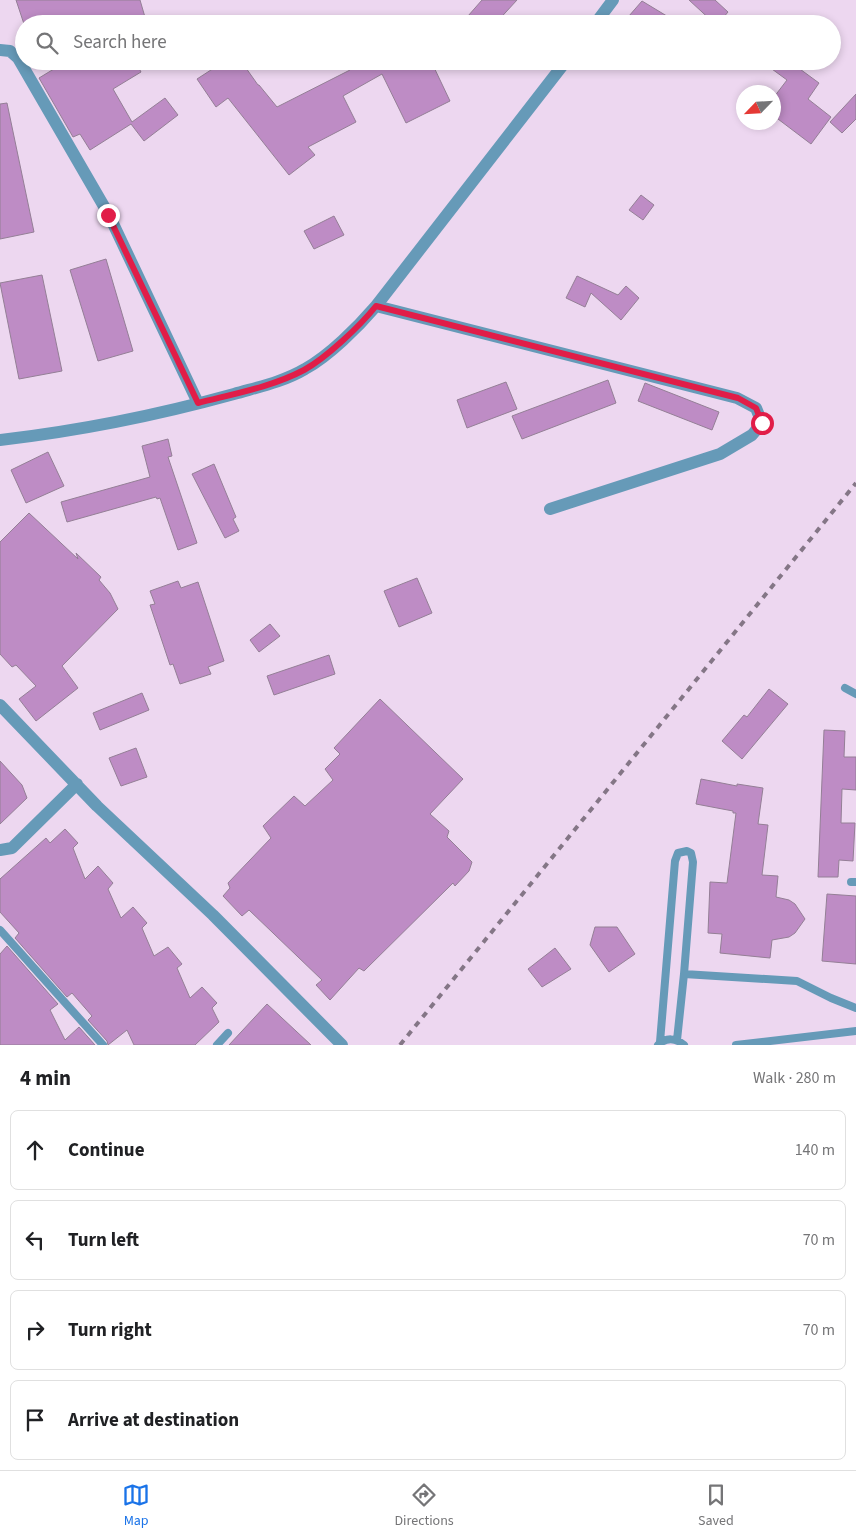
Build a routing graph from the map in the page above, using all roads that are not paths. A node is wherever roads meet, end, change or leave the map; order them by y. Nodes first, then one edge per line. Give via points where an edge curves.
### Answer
1 (613, 0) edge
2 (602, 15) edge
3 (0, 50) edge
4 (15, 55) edge
5 (25, 70) edge
6 (559, 70) edge
7 (376, 306) junction
8 (198, 403) junction
9 (0, 440) edge
10 (550, 509) dead end
11 (845, 688) dead end
12 (856, 694) edge
13 (0, 705) edge
14 (77, 784) junction
15 (0, 850) edge
16 (0, 930) edge
17 (684, 974) junction
18 (856, 1008) edge
19 (856, 1031) edge
20 (228, 1033) dead end
21 (677, 1040) junction
22 (659, 1044) edge
23 (103, 1045) edge
24 (217, 1045) edge
25 (342, 1045) edge
26 (684, 1045) edge
27 (736, 1045) edge

1 - 2 street
3 - 4 street
5 - 8 street via 108,215
6 - 7 street
7 - 8 street via 306,369 282,380
7 - 10 street via 738,398 756,408 762,423 752,435 720,454
8 - 9 street via 54,433
11 - 12 lane
13 - 14 street
14 - 15 street via 12,848
14 - 25 street
16 - 23 lane
17 - 18 lane via 797,981
17 - 21 lane
17 - 22 lane via 693,862 690,853 682,851 675,861
19 - 27 lane
20 - 24 lane
21 - 22 lane via 668,1039
21 - 26 lane

